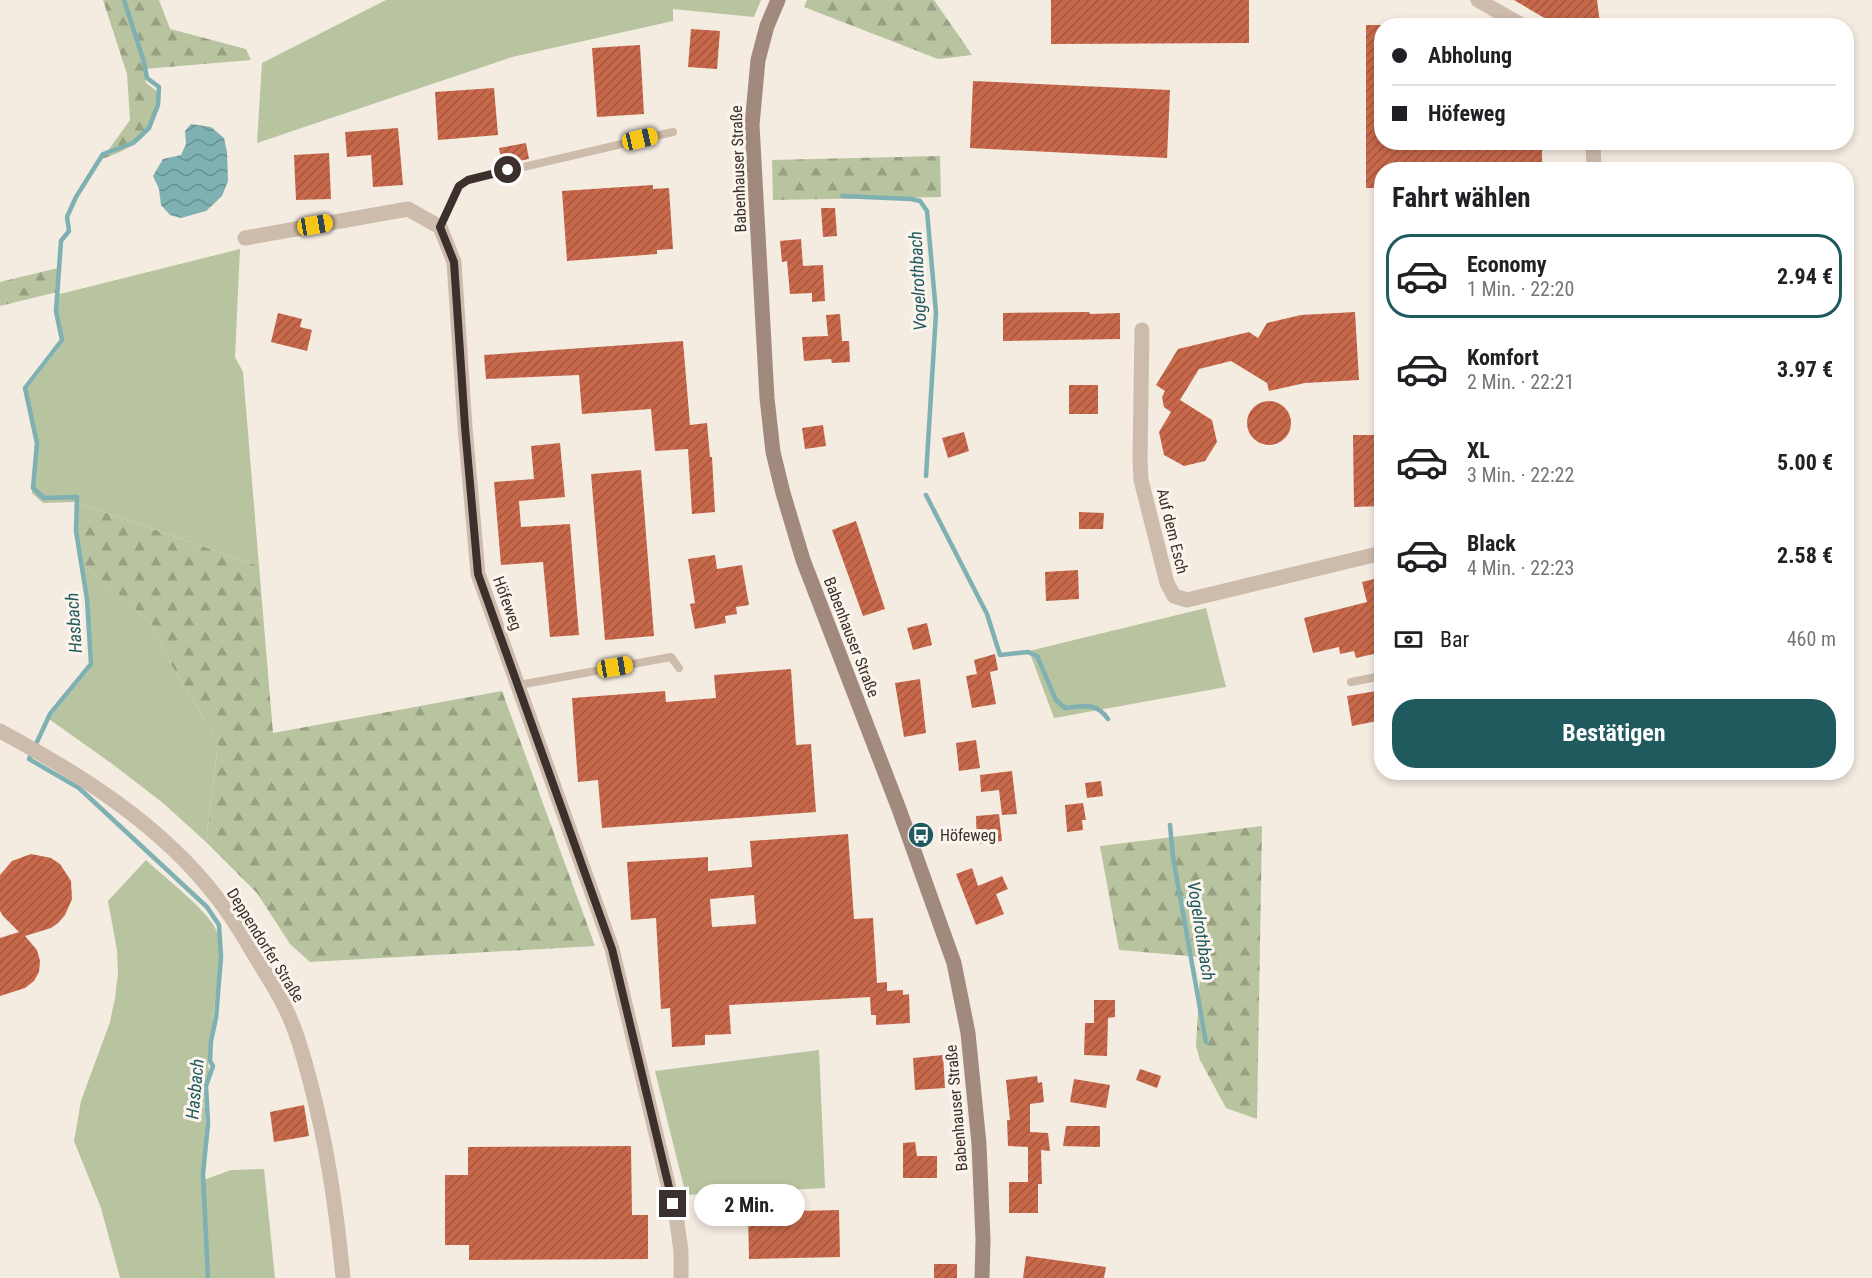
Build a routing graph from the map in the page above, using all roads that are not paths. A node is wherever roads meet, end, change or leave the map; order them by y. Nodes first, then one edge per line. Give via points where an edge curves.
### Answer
1 (778, 0) edge
2 (1478, 0) edge
3 (1509, 18) edge
4 (673, 132) dead end
5 (440, 227) junction
6 (246, 238) dead end
7 (1142, 330) dead end
8 (1374, 554) edge
9 (679, 668) dead end
10 (1374, 678) edge
11 (1351, 682) dead end
12 (519, 685) junction
13 (0, 730) edge
14 (343, 1278) edge
15 (681, 1278) edge
16 (982, 1278) edge

1 - 16 main road, Babenhauser Straße via 758,60 752,125 773,452 803,560 954,963 968,1033 978,1134
2 - 3 street
4 - 5 lane via 468,180 459,186
5 - 6 street via 408,209
5 - 12 street, Höfeweg via 454,262 478,574
7 - 8 street, Auf dem Esch via 1141,480 1167,583 1174,596 1186,600
9 - 12 lane via 671,657
10 - 11 lane
12 - 15 street, Höfeweg via 612,949 677,1222
13 - 14 street, Deppendorfer Straße via 48,757 150,829 218,899 270,980 302,1052 320,1121 337,1214

